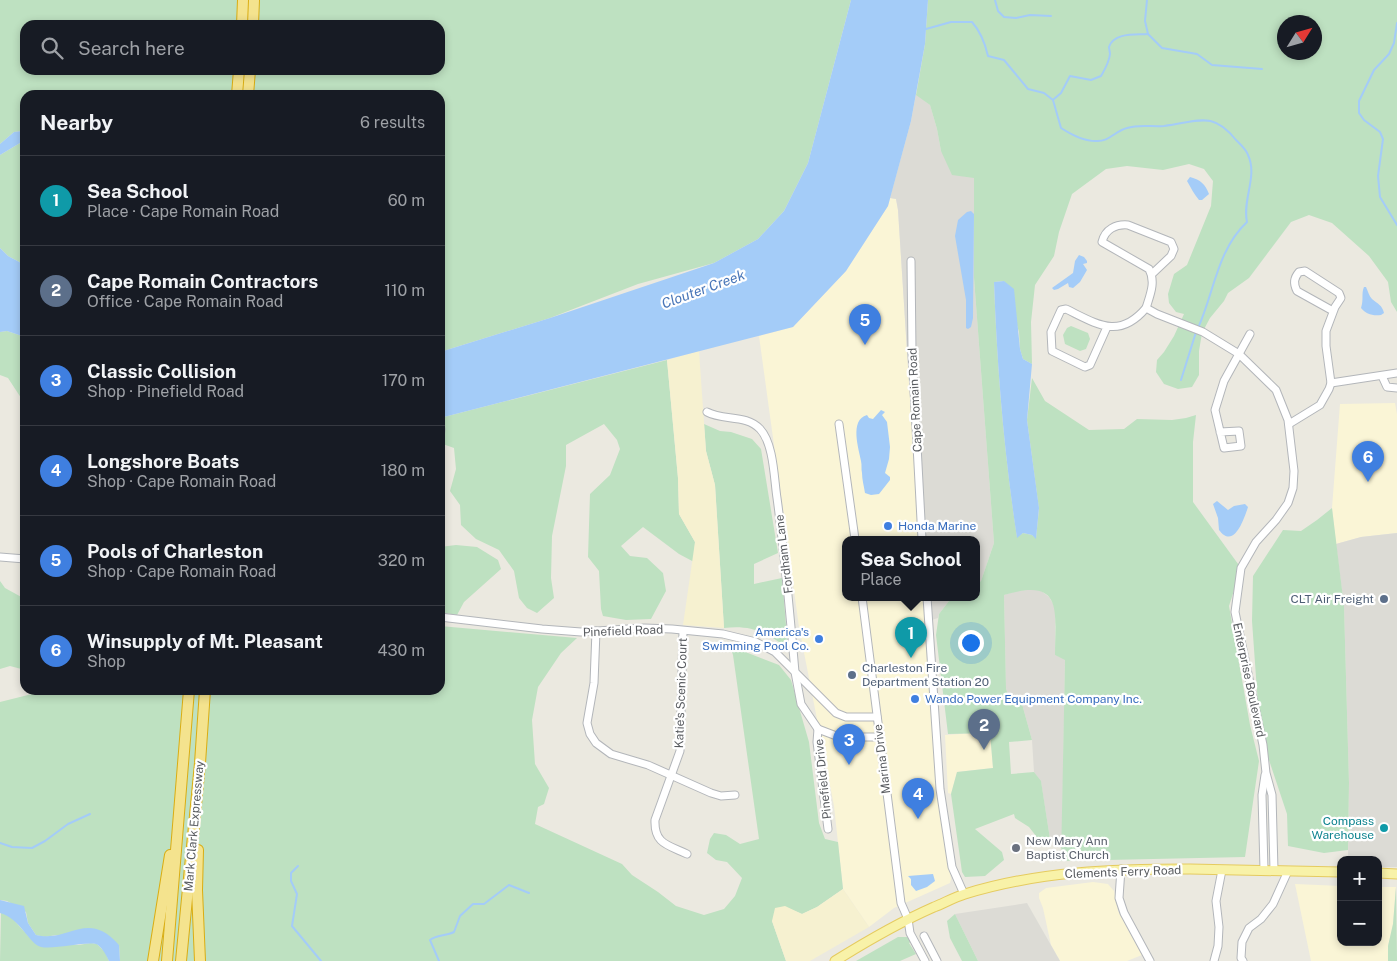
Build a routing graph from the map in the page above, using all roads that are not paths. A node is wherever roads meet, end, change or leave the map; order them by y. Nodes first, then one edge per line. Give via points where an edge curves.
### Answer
1 (243, 0) edge
2 (254, 0) edge
3 (242, 20) edge
4 (253, 20) edge
5 (239, 75) edge
6 (250, 75) edge
7 (237, 90) edge
8 (248, 90) edge
9 (911, 261) dead end
10 (1152, 274) junction
11 (1146, 308) junction
12 (1333, 311) junction
13 (1107, 327) junction
14 (1250, 334) dead end
15 (1239, 354) junction
16 (1397, 373) edge
17 (1382, 376) junction
18 (1331, 383) junction
19 (1397, 388) edge
20 (707, 412) dead end
21 (839, 424) dead end
22 (1289, 424) junction
23 (1220, 432) dead end
24 (854, 536) edge
25 (922, 536) edge
26 (0, 557) edge
27 (20, 559) edge
28 (862, 601) edge
29 (927, 601) edge
30 (445, 618) edge
31 (683, 630) junction
32 (596, 631) junction
33 (795, 672) junction
34 (189, 695) edge
35 (205, 695) edge
36 (877, 717) junction
37 (818, 729) junction
38 (879, 737) junction
39 (200, 763) junction
40 (1266, 773) junction
41 (672, 774) junction
42 (734, 795) dead end
43 (180, 810) junction
44 (828, 829) dead end
45 (687, 854) dead end
46 (1121, 869) junction
47 (1222, 870) junction
48 (1264, 870) junction
49 (1274, 870) junction
50 (1288, 871) junction
51 (1337, 872) edge
52 (1382, 873) edge
53 (1397, 874) edge
54 (964, 894) junction
55 (908, 919) junction
56 (924, 936) dead end
57 (153, 961) edge
58 (167, 961) edge
59 (181, 961) edge
60 (200, 961) edge
61 (835, 961) edge
62 (925, 961) edge
63 (937, 961) edge
64 (1150, 961) edge
65 (1214, 961) edge
66 (1243, 961) edge

1 - 3 highway
2 - 4 highway
5 - 7 highway
6 - 8 highway
9 - 25 street, Cape Romain Road
10 - 10 street via 1149,269 1102,242 1108,231 1121,224 1128,225 1171,242 1174,249 1171,256
10 - 11 street via 1153,285
11 - 13 street via 1138,318
11 - 15 street, Enterprise Boulevard via 1203,332
12 - 12 street via 1340,298 1339,293 1305,271 1299,272 1294,285 1297,291
12 - 18 street via 1326,331
13 - 13 street via 1066,309 1061,310 1051,332 1052,350 1085,368 1090,365
14 - 15 street
15 - 22 street, Enterprise Boulevard via 1276,390
15 - 23 street via 1224,381 1215,410
16 - 17 street
17 - 18 street
17 - 19 street via 1386,387
18 - 22 street via 1320,405
20 - 33 street, Fordham Lane via 748,421 759,427 766,437 786,570
21 - 24 street
22 - 40 street, Enterprise Boulevard via 1293,488 1288,503 1256,542 1241,568 1235,612
26 - 27 street
28 - 36 street, Marina Drive
29 - 54 street via 940,789 952,867
30 - 32 street, Pinefield Road via 542,629
31 - 32 street, Pinefield Road
31 - 33 street, Pinefield Road via 723,634 756,642 775,652
31 - 41 street, Katie's Scenic Court via 682,738
32 - 41 street via 594,683 587,723 590,734 611,754
33 - 36 street, Pinefield Road via 836,713 846,717
33 - 37 street via 801,704
34 - 43 highway, Mark Clark Expressway
35 - 39 highway, Mark Clark Expressway
36 - 38 street, Marina Drive
37 - 38 street via 839,737
37 - 44 street, Pinefield Drive
38 - 55 street, Marina Drive via 899,894
39 - 59 highway, Mark Clark Expressway
39 - 60 highway via 197,890
40 - 48 street, Enterprise Boulevard via 1262,795
40 - 49 street, Enterprise Boulevard via 1272,795
41 - 42 street via 712,793
41 - 45 street, Katie's Scenic Court via 655,820 655,832 661,841
43 - 57 highway
43 - 58 highway, Mark Clark Expressway
46 - 47 main road, Clements Ferry Road
46 - 54 main road, Clements Ferry Road via 1057,874
46 - 64 street via 1119,898
47 - 48 main road, Clements Ferry Road
47 - 65 street via 1216,901 1219,927
48 - 49 main road, Clements Ferry Road
49 - 50 main road, Clements Ferry Road
50 - 51 main road, Clements Ferry Road
50 - 66 street via 1273,904 1261,919 1248,928 1242,942
52 - 53 main road
54 - 55 main road, Clements Ferry Road
55 - 61 main road, Clements Ferry Road
55 - 62 street, Marina Drive via 910,933
56 - 63 street

